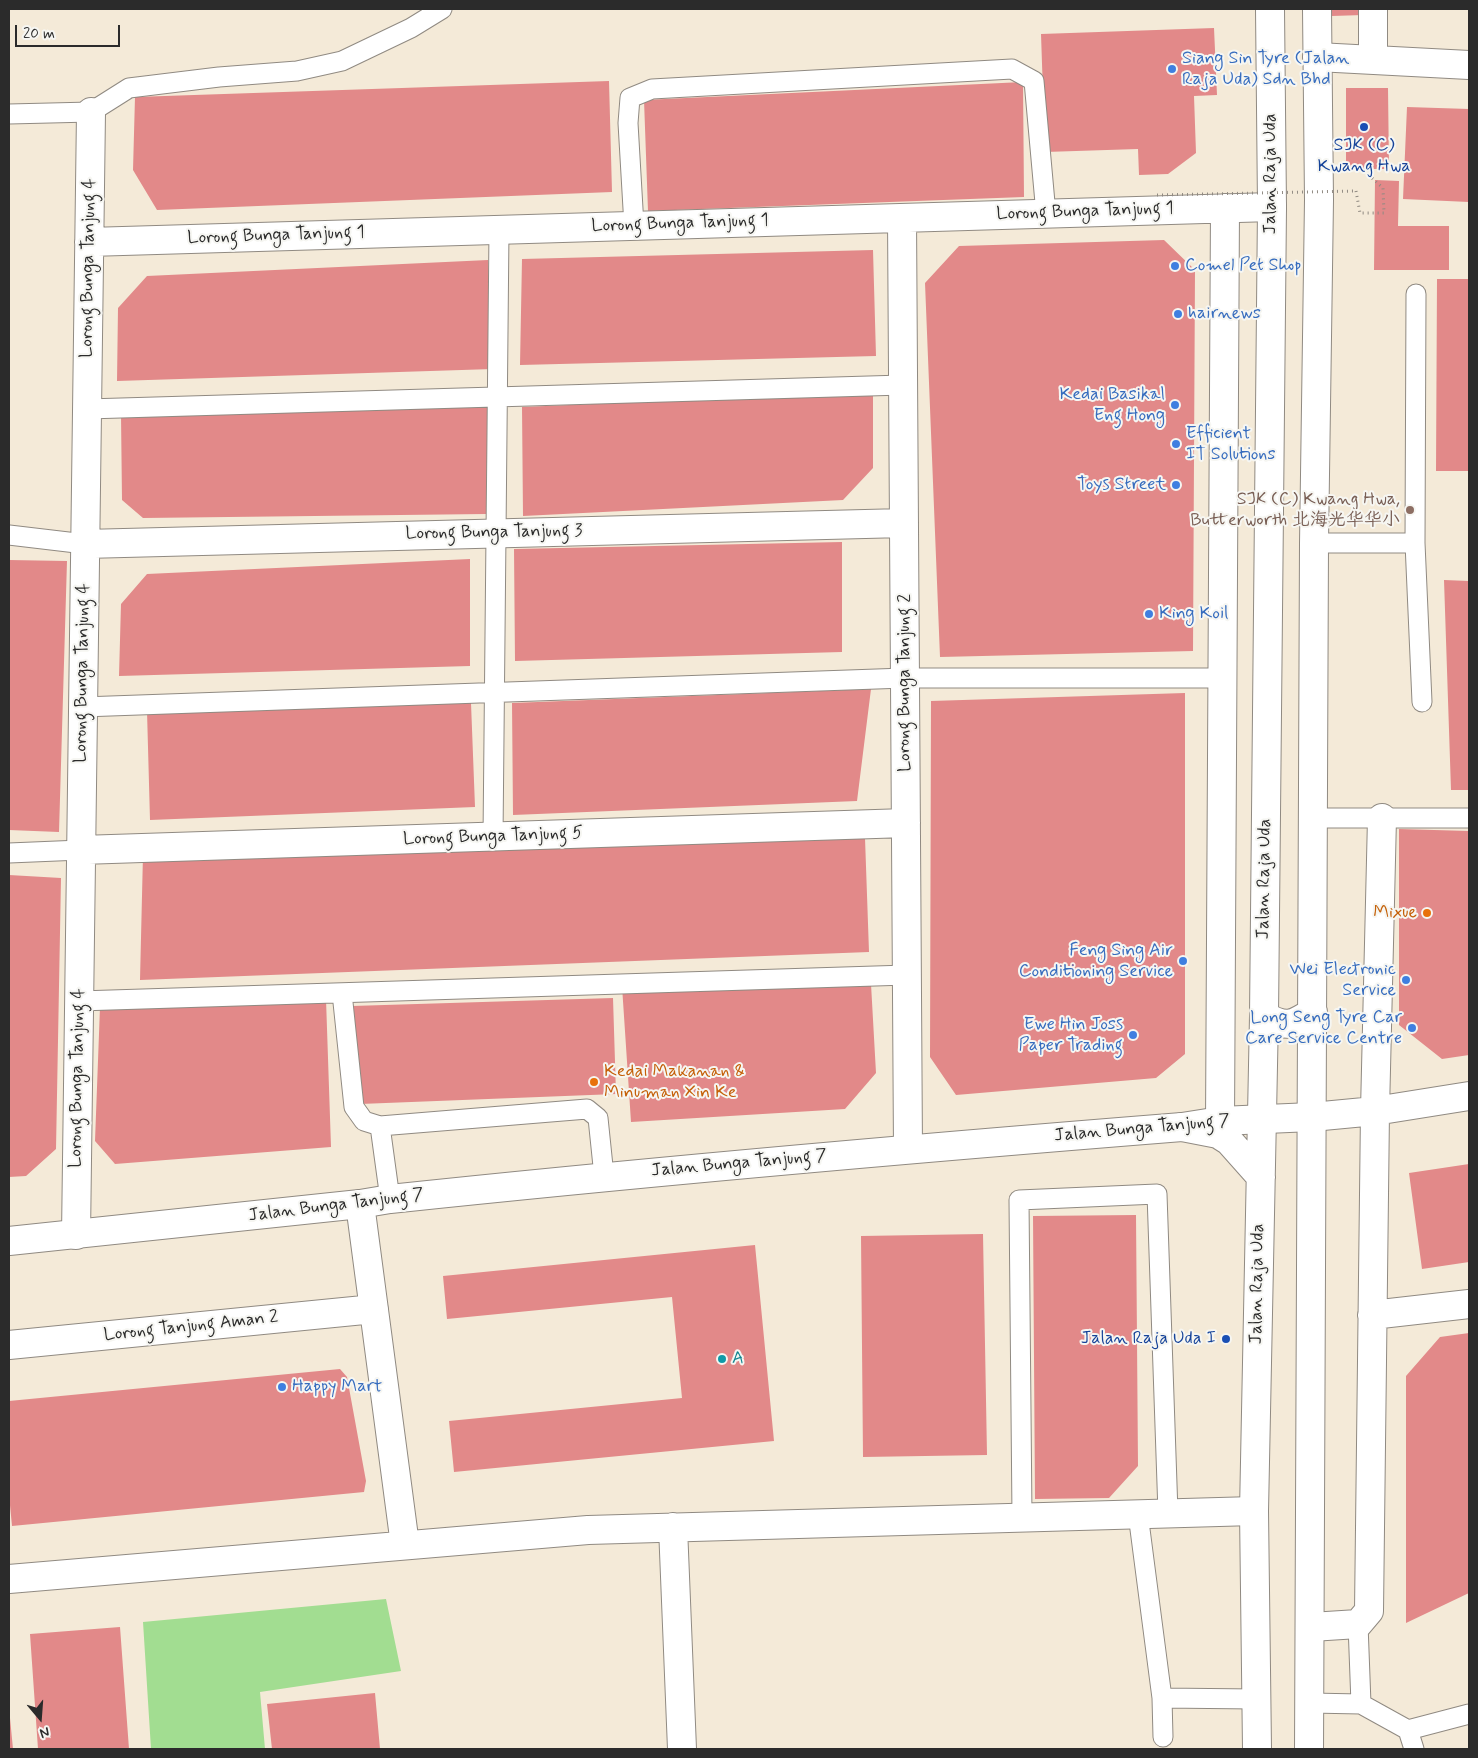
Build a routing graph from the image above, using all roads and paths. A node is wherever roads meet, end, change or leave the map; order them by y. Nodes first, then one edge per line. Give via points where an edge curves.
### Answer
1 (442, 9) edge
2 (1270, 9) edge
3 (1317, 9) edge
4 (1373, 9) edge
5 (1316, 58) junction
6 (1372, 60) junction
7 (1469, 65) edge
8 (91, 112) junction
9 (9, 114) edge
10 (1371, 169) dead end
11 (1157, 195) dead end
12 (1272, 207) junction
13 (1225, 208) junction
14 (1046, 214) junction
15 (902, 218) junction
16 (634, 226) junction
17 (499, 230) junction
18 (89, 242) junction
19 (1416, 294) dead end
20 (903, 385) junction
21 (497, 397) junction
22 (87, 409) junction
23 (904, 523) junction
24 (496, 533) junction
25 (9, 535) edge
26 (1314, 542) junction
27 (1415, 543) junction
28 (85, 544) junction
29 (905, 678) junction
30 (1222, 678) junction
31 (494, 693) junction
32 (1422, 702) dead end
33 (82, 707) junction
34 (1314, 818) junction
35 (1382, 818) junction
36 (1469, 818) edge
37 (906, 823) junction
38 (493, 836) junction
39 (81, 850) junction
40 (9, 852) edge
41 (907, 975) junction
42 (342, 993) junction
43 (79, 1001) junction
44 (1312, 1012) junction
45 (1264, 1016) junction
46 (1469, 1096) edge
47 (1375, 1111) junction
48 (1312, 1117) junction
49 (1262, 1120) junction
50 (1220, 1121) junction
51 (380, 1126) junction
52 (1182, 1127) junction
53 (908, 1149) junction
54 (604, 1176) junction
55 (1261, 1177) junction
56 (390, 1199) junction
57 (360, 1204) junction
58 (76, 1234) junction
59 (9, 1240) edge
60 (1469, 1304) edge
61 (374, 1309) junction
62 (1372, 1315) junction
63 (9, 1345) edge
64 (1254, 1511) junction
65 (1168, 1513) junction
66 (1138, 1514) junction
67 (1022, 1517) junction
68 (673, 1527) junction
69 (405, 1545) junction
70 (9, 1579) edge
71 (1364, 1618) junction
72 (1311, 1627) junction
73 (1162, 1698) junction
74 (1256, 1699) junction
75 (1310, 1703) junction
76 (1361, 1704) junction
77 (1469, 1714) edge
78 (1408, 1730) junction
79 (1162, 1736) dead end
80 (682, 1749) edge
81 (1257, 1749) edge
82 (1310, 1749) edge
83 (1414, 1749) edge

1 - 8 lane via 411,28 342,61 297,71 129,88
2 - 12 street, Jalan Raja Uda
3 - 5 street
4 - 6 street
5 - 6 street
5 - 26 street via 1319,200
6 - 7 street
8 - 9 lane
8 - 18 street, Lorong Bunga Tanjung 4
10 - 11 path, bridge via 1372,178 1383,188 1384,213 1360,213 1356,191
12 - 13 street, Lorong Bunga Tanjung 1
12 - 45 street, Jalan Raja Uda
13 - 14 street, Lorong Bunga Tanjung 1
13 - 30 street
14 - 15 street, Lorong Bunga Tanjung 1
14 - 16 lane via 1034,81 1012,69 652,89 630,98 628,123
15 - 16 street, Lorong Bunga Tanjung 1
15 - 20 street, Lorong Bunga Tanjung 2
16 - 17 street, Lorong Bunga Tanjung 1
17 - 18 street, Lorong Bunga Tanjung 1
17 - 21 lane
18 - 22 street, Lorong Bunga Tanjung 4
19 - 27 lane
20 - 21 lane
20 - 23 street, Lorong Bunga Tanjung 2
21 - 22 lane
21 - 24 lane
22 - 28 street, Lorong Bunga Tanjung 4
23 - 24 street, Lorong Bunga Tanjung 3
23 - 29 street, Lorong Bunga Tanjung 2
24 - 28 street, Lorong Bunga Tanjung 3
24 - 31 lane
25 - 28 lane
26 - 27 lane
26 - 34 street
27 - 32 lane
28 - 33 street, Lorong Bunga Tanjung 4
29 - 30 lane
29 - 31 lane
29 - 37 street, Lorong Bunga Tanjung 2
30 - 50 street
31 - 33 lane
31 - 38 lane
33 - 39 street, Lorong Bunga Tanjung 4
34 - 35 lane
34 - 44 street
35 - 36 lane
35 - 47 street
37 - 38 street, Lorong Bunga Tanjung 5
37 - 41 street, Lorong Bunga Tanjung 2
38 - 39 street, Lorong Bunga Tanjung 5
39 - 40 lane
39 - 43 street, Lorong Bunga Tanjung 4
41 - 42 lane
41 - 53 street, Lorong Bunga Tanjung 2
42 - 43 lane
42 - 51 lane via 354,1107 364,1121
43 - 58 street, Lorong Bunga Tanjung 4
44 - 45 street via 1295,1023 1280,1024
44 - 48 street
45 - 49 street, Jalan Raja Uda
46 - 47 street, Jalan Bunga Tanjung 7
47 - 48 street, Jalan Bunga Tanjung 7
47 - 62 street
48 - 49 street, Jalan Bunga Tanjung 7
48 - 72 street
49 - 50 street, Jalan Bunga Tanjung 7
49 - 55 street, Jalan Raja Uda
50 - 52 street, Jalan Bunga Tanjung 7
51 - 54 lane via 587,1109 598,1118
51 - 56 lane
52 - 53 street, Jalan Bunga Tanjung 7
52 - 55 street via 1218,1134 1229,1141
53 - 54 street, Jalan Bunga Tanjung 7
54 - 56 street, Jalan Bunga Tanjung 7
55 - 64 street, Jalan Raja Uda
56 - 57 street, Jalan Bunga Tanjung 7
57 - 58 street, Jalan Bunga Tanjung 7
57 - 61 street
58 - 59 street, Jalan Bunga Tanjung 7
60 - 62 street
61 - 63 street, Lorong Tanjung Aman 2
61 - 69 street
62 - 71 street
64 - 65 street
64 - 74 street, Jalan Raja Uda
65 - 66 street
65 - 67 lane via 1157,1194 1019,1200
66 - 67 street
66 - 73 lane
67 - 68 street
68 - 69 street via 588,1530
68 - 80 street
69 - 70 street
71 - 72 street
71 - 76 lane
72 - 75 street
73 - 74 lane
73 - 79 lane
74 - 81 street, Jalan Raja Uda
75 - 76 lane
75 - 82 street
76 - 78 lane
77 - 78 lane
78 - 83 lane

